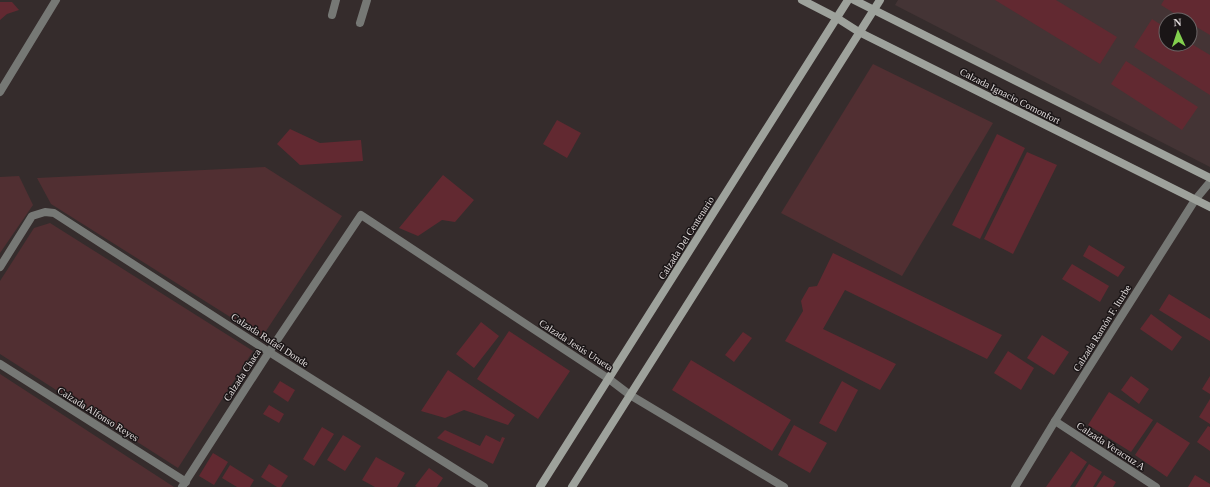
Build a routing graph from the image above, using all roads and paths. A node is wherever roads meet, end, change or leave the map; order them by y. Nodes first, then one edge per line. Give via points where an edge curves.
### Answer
1 (56, 0) edge
2 (336, 0) edge
3 (367, 0) edge
4 (802, 0) edge
5 (848, 0) edge
6 (854, 0) edge
7 (880, 0) edge
8 (874, 9) junction
9 (332, 15) dead end
10 (837, 18) junction
11 (360, 23) dead end
12 (859, 32) junction
13 (0, 92) edge
14 (1210, 178) edge
15 (1210, 182) edge
16 (1195, 200) junction
17 (1210, 207) edge
18 (360, 215) joint
19 (0, 266) edge
20 (269, 352) junction
21 (0, 364) edge
22 (609, 379) junction
23 (630, 395) junction
24 (1055, 421) junction
25 (184, 484) edge
26 (484, 487) edge
27 (540, 487) edge
28 (572, 487) edge
29 (784, 487) edge
30 (1015, 487) edge
31 (1156, 487) edge

1 - 13 street
2 - 9 street
3 - 11 street
4 - 10 main road, Calzada Ignacio Comonfort
5 - 10 main road, Calzada Del Centenario
6 - 8 main road, Calzada Ignacio Comonfort
7 - 8 main road
8 - 12 main road
8 - 14 main road, Calzada Ignacio Comonfort
10 - 12 main road, Calzada Ignacio Comonfort
10 - 22 main road, Calzada Del Centenario
12 - 16 main road, Calzada Ignacio Comonfort
12 - 23 main road
15 - 16 street, Calzada Ramón F. Iturbe
16 - 17 main road, Calzada Ignacio Comonfort
16 - 24 street, Calzada Ramón F. Iturbe
18 - 20 street, Calzada Chaca
18 - 22 street, Calzada Jesús Urueta
19 - 20 street, Calzada Rafaél Donde via 32,216 45,212 54,213
20 - 25 street, Calzada Chaca
20 - 26 street, Calzada Rafaél Donde
21 - 25 street, Calzada Alfonso Reyes
22 - 23 street, Calzada Jesús Urueta
22 - 27 main road, Calzada Del Centenario
23 - 28 main road
23 - 29 street, Calzada Jesús Urueta
24 - 30 street, Calzada Ramón F. Iturbe
24 - 31 street, Calzada Veracruz A

